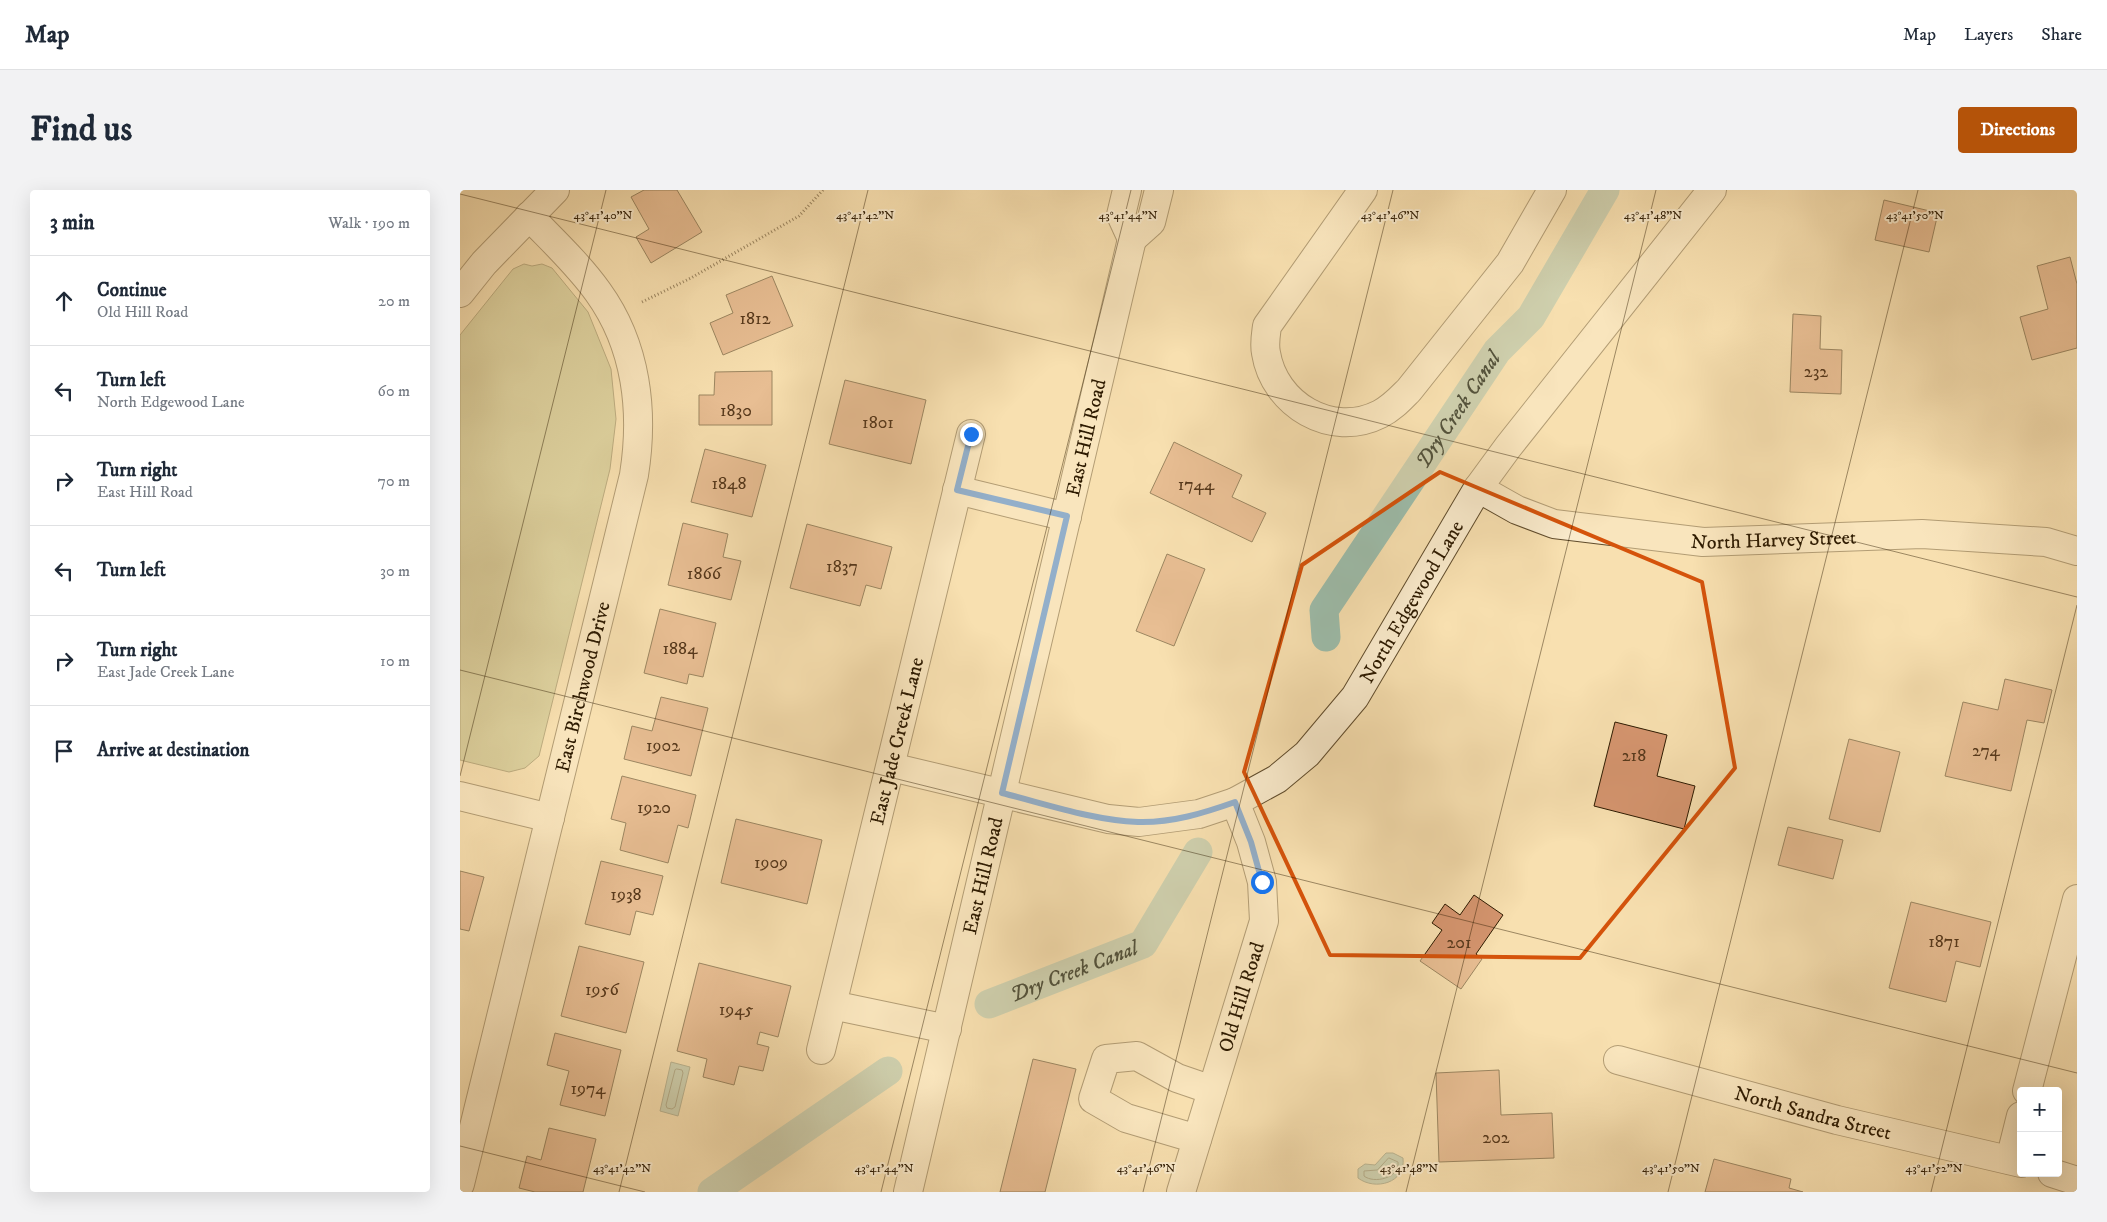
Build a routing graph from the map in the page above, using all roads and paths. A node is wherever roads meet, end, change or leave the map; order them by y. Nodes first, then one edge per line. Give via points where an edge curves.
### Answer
1 (555, 190) edge
2 (823, 190) edge
3 (1127, 190) edge
4 (1159, 190) edge
5 (1363, 190) edge
6 (1552, 190) edge
7 (1712, 190) edge
8 (528, 216) junction
9 (1132, 239) junction
10 (460, 293) edge
11 (642, 302) dead end
12 (971, 434) dead end
13 (1478, 488) junction
14 (957, 490) junction
15 (1067, 516) junction
16 (2077, 551) edge
17 (891, 767) junction
18 (1002, 793) junction
19 (460, 796) edge
20 (1235, 802) junction
21 (550, 818) junction
22 (2077, 899) edge
23 (832, 1005) junction
24 (947, 1029) junction
25 (821, 1050) dead end
26 (1618, 1060) dead end
27 (2028, 1087) edge
28 (1212, 1090) junction
29 (2019, 1132) edge
30 (466, 1135) edge
31 (1197, 1139) junction
32 (2015, 1161) edge
33 (2062, 1176) edge
34 (2077, 1181) edge
35 (460, 1184) edge
36 (908, 1192) edge
37 (1181, 1192) edge

1 - 8 street
2 - 11 path via 799,216
3 - 9 street via 1121,215
4 - 9 street via 1152,222
5 - 6 street via 1267,326 1266,352 1273,377 1286,397 1304,412 1341,422 1379,415 1396,404 1510,263
7 - 13 street, North Edgewood Lane
8 - 10 street
8 - 21 street, East Birchwood Drive via 580,268 615,321 629,358 639,412 634,476
9 - 15 street, East Hill Road
12 - 14 street, East Jade Creek Lane
13 - 16 street, North Harvey Street via 1517,510 1554,524 1703,542 1922,534 2046,542
13 - 20 street, North Edgewood Lane via 1355,697 1307,754 1277,779
14 - 15 street
14 - 17 street, East Jade Creek Lane
15 - 18 street, East Hill Road
17 - 18 street, North Edgewood Lane
17 - 23 street, East Jade Creek Lane
18 - 20 street, North Edgewood Lane via 1108,819 1139,822 1199,814
18 - 24 street, East Hill Road
19 - 21 street
20 - 28 street, Old Hill Road via 1262,882 1264,921
21 - 30 street, East Birchwood Drive
22 - 27 street
23 - 24 street
23 - 25 street, East Jade Creek Lane
24 - 36 street, East Hill Road
26 - 32 street, North Sandra Street via 1837,1120
28 - 31 street, Old Hill Road
28 - 31 street via 1177,1078 1137,1056 1106,1059 1093,1099 1126,1118
29 - 32 street
30 - 35 street, East Birchwood Drive
31 - 37 street, Old Hill Road
33 - 34 street

